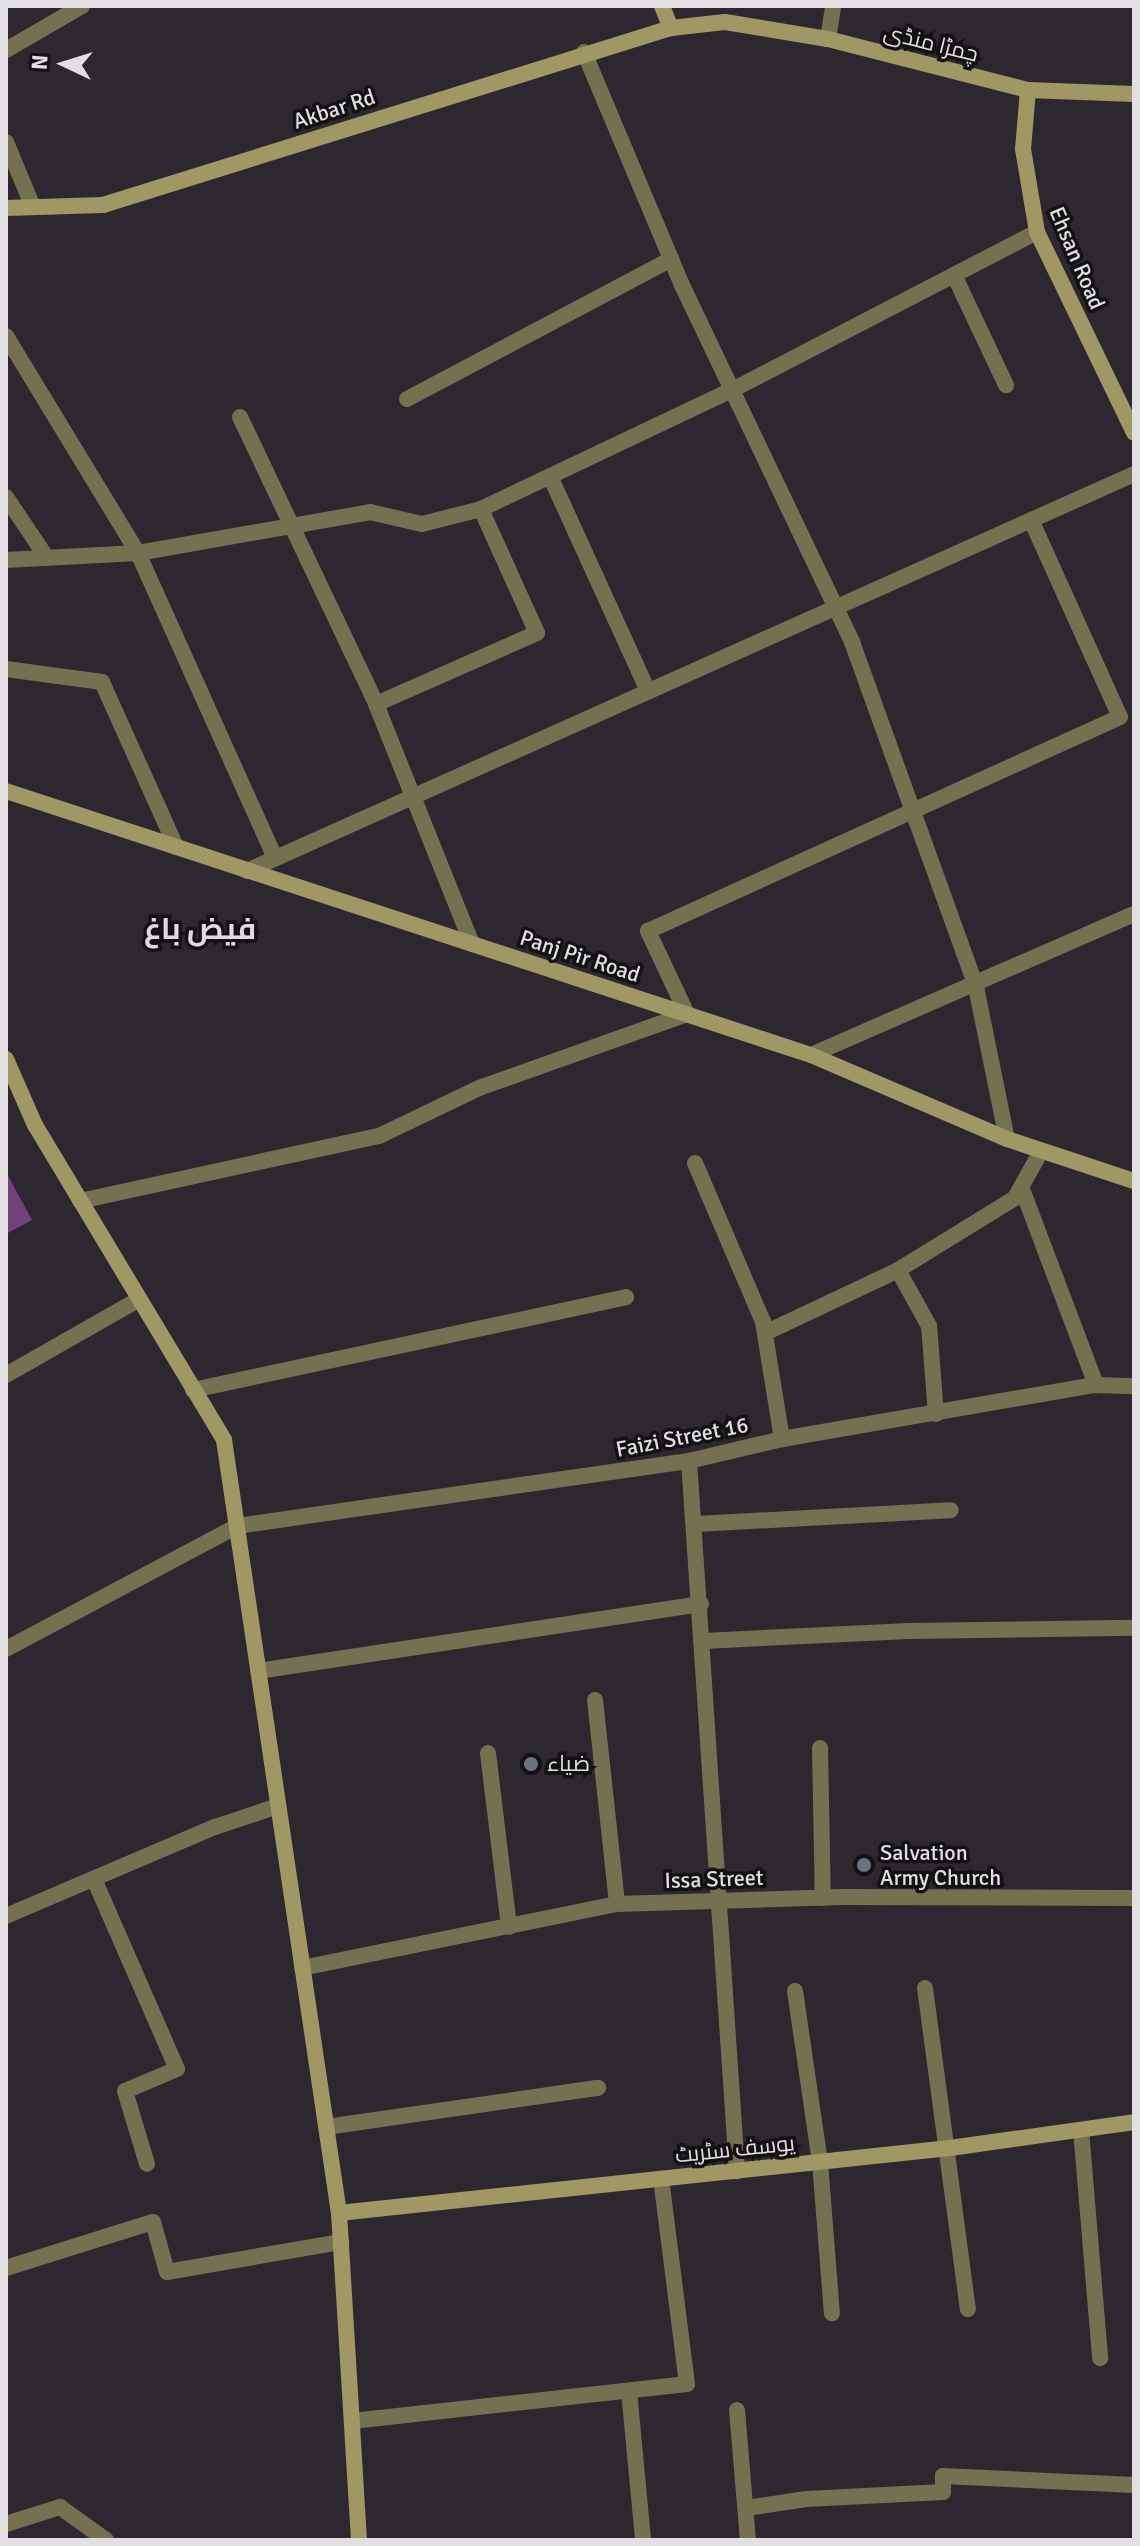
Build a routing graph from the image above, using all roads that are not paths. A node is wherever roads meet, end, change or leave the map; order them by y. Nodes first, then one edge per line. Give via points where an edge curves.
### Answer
1 (82, 6) edge
2 (662, 6) edge
3 (833, 6) edge
4 (671, 28) junction
5 (828, 39) junction
6 (6, 50) edge
7 (584, 52) junction
8 (1028, 90) junction
9 (1134, 94) edge
10 (6, 142) edge
11 (33, 207) junction
12 (6, 208) edge
13 (1037, 232) junction
14 (671, 259) junction
15 (954, 275) junction
16 (6, 336) edge
17 (1006, 385) dead end
18 (732, 390) junction
19 (407, 399) dead end
20 (240, 417) dead end
21 (1134, 433) edge
22 (1134, 474) edge
23 (550, 476) junction
24 (6, 497) edge
25 (481, 509) junction
26 (1031, 520) junction
27 (294, 526) junction
28 (138, 553) junction
29 (47, 558) junction
30 (6, 560) edge
31 (836, 607) junction
32 (6, 669) edge
33 (648, 691) junction
34 (376, 704) junction
35 (6, 791) edge
36 (413, 797) junction
37 (913, 811) junction
38 (176, 847) junction
39 (275, 858) junction
40 (247, 871) junction
41 (1134, 914) edge
42 (472, 944) junction
43 (976, 987) junction
44 (687, 1014) junction
45 (811, 1055) junction
46 (8, 1069) edge
47 (1007, 1139) junction
48 (1041, 1151) junction
49 (695, 1163) dead end
50 (1134, 1181) edge
51 (1022, 1189) junction
52 (80, 1201) junction
53 (898, 1270) junction
54 (626, 1297) dead end
55 (139, 1299) junction
56 (765, 1333) junction
57 (6, 1375) edge
58 (1096, 1385) junction
59 (1134, 1386) edge
60 (193, 1390) junction
61 (936, 1414) junction
62 (782, 1439) junction
63 (689, 1461) junction
64 (951, 1510) dead end
65 (696, 1524) junction
66 (237, 1526) junction
67 (701, 1604) junction
68 (1134, 1628) edge
69 (703, 1641) junction
70 (6, 1649) edge
71 (258, 1671) junction
72 (595, 1700) dead end
73 (820, 1748) dead end
74 (488, 1753) dead end
75 (278, 1806) junction
76 (94, 1879) junction
77 (823, 1898) junction
78 (1134, 1898) edge
79 (720, 1900) junction
80 (617, 1904) junction
81 (6, 1916) edge
82 (509, 1927) junction
83 (302, 1968) junction
84 (925, 1988) dead end
85 (795, 1991) dead end
86 (598, 2088) dead end
87 (1134, 2122) edge
88 (326, 2127) junction
89 (1081, 2130) junction
90 (950, 2148) junction
91 (820, 2162) junction
92 (147, 2164) dead end
93 (737, 2171) junction
94 (661, 2179) junction
95 (339, 2213) junction
96 (341, 2242) junction
97 (6, 2268) edge
98 (968, 2309) dead end
99 (832, 2314) dead end
100 (1100, 2358) dead end
101 (629, 2391) junction
102 (737, 2410) dead end
103 (352, 2421) junction
104 (1134, 2485) edge
105 (746, 2508) junction
106 (6, 2524) edge
107 (106, 2540) edge
108 (359, 2540) edge
109 (643, 2540) edge
110 (748, 2540) edge

1 - 6 street
2 - 4 street
3 - 5 street
4 - 5 street, چمڑا منڈی via 725,22
4 - 7 street, Akbar Rd
5 - 8 street, چمڑا منڈی
7 - 11 street, Akbar Rd via 103,205
7 - 14 street
8 - 9 street, چمڑا منڈی
8 - 13 street, Ehsan Road via 1023,149
10 - 11 street
11 - 12 street, Akbar Rd
13 - 15 street
13 - 21 street, Ehsan Road
14 - 18 street
14 - 19 street
15 - 17 street
15 - 18 street
16 - 28 street
18 - 23 street
18 - 31 street
20 - 27 street
22 - 26 street
23 - 25 street
23 - 33 street
24 - 29 street
25 - 27 street via 422,524 370,512
25 - 34 street via 537,633
26 - 31 street
26 - 37 street via 1120,717
27 - 28 street
27 - 34 street
28 - 29 street
28 - 39 street
29 - 30 street
31 - 33 street
31 - 37 street
32 - 38 street via 102,682
33 - 36 street
34 - 36 street
35 - 38 street, Panj Pir Road
36 - 39 street
36 - 42 street
37 - 43 street
37 - 44 street via 648,931
38 - 40 street, Panj Pir Road
39 - 40 street
40 - 42 street, Panj Pir Road
41 - 43 street
42 - 44 street, Panj Pir Road
43 - 45 street
43 - 47 street
44 - 45 street, Panj Pir Road
44 - 52 street via 479,1088 379,1136
45 - 47 street, Panj Pir Road
46 - 52 street
47 - 48 street, Panj Pir Road
48 - 50 street, Panj Pir Road
48 - 51 street
49 - 56 street
51 - 53 street
51 - 58 street
52 - 55 street
53 - 56 street
53 - 61 street via 929,1326
54 - 60 street
55 - 57 street
55 - 60 street
56 - 62 street
58 - 59 street, Faizi Street 16
58 - 61 street, Faizi Street 16
60 - 66 street via 224,1440
61 - 62 street, Faizi Street 16
62 - 63 street, Faizi Street 16
63 - 65 street
63 - 66 street, Faizi Street 16
64 - 65 street
65 - 67 street
66 - 70 street, Faizi Street 16
66 - 71 street
67 - 69 street
67 - 71 street
68 - 69 street
69 - 79 street
71 - 75 street
72 - 80 street
73 - 77 street
74 - 82 street
75 - 76 street
75 - 83 street
76 - 81 street
76 - 92 street via 177,2069 125,2091
77 - 78 street, Issa Street
77 - 79 street, Issa Street
79 - 80 street, Issa Street
79 - 93 street
80 - 82 street, Issa Street
82 - 83 street, Issa Street
83 - 88 street
84 - 90 street
85 - 91 street
86 - 88 street
87 - 89 street, یوسف سٹریٹ
88 - 95 street
89 - 90 street, یوسف سٹریٹ
89 - 100 street
90 - 91 street, یوسف سٹریٹ
90 - 98 street
91 - 93 street, یوسف سٹریٹ
91 - 99 street
93 - 94 street, یوسف سٹریٹ
94 - 95 street, یوسف سٹریٹ
94 - 101 street via 687,2384
95 - 96 street
96 - 97 street via 167,2272 153,2222
96 - 103 street
101 - 103 street
101 - 109 street
102 - 105 street
103 - 108 street
104 - 105 street via 943,2476 943,2492 806,2499
105 - 110 street
106 - 107 street via 60,2507

